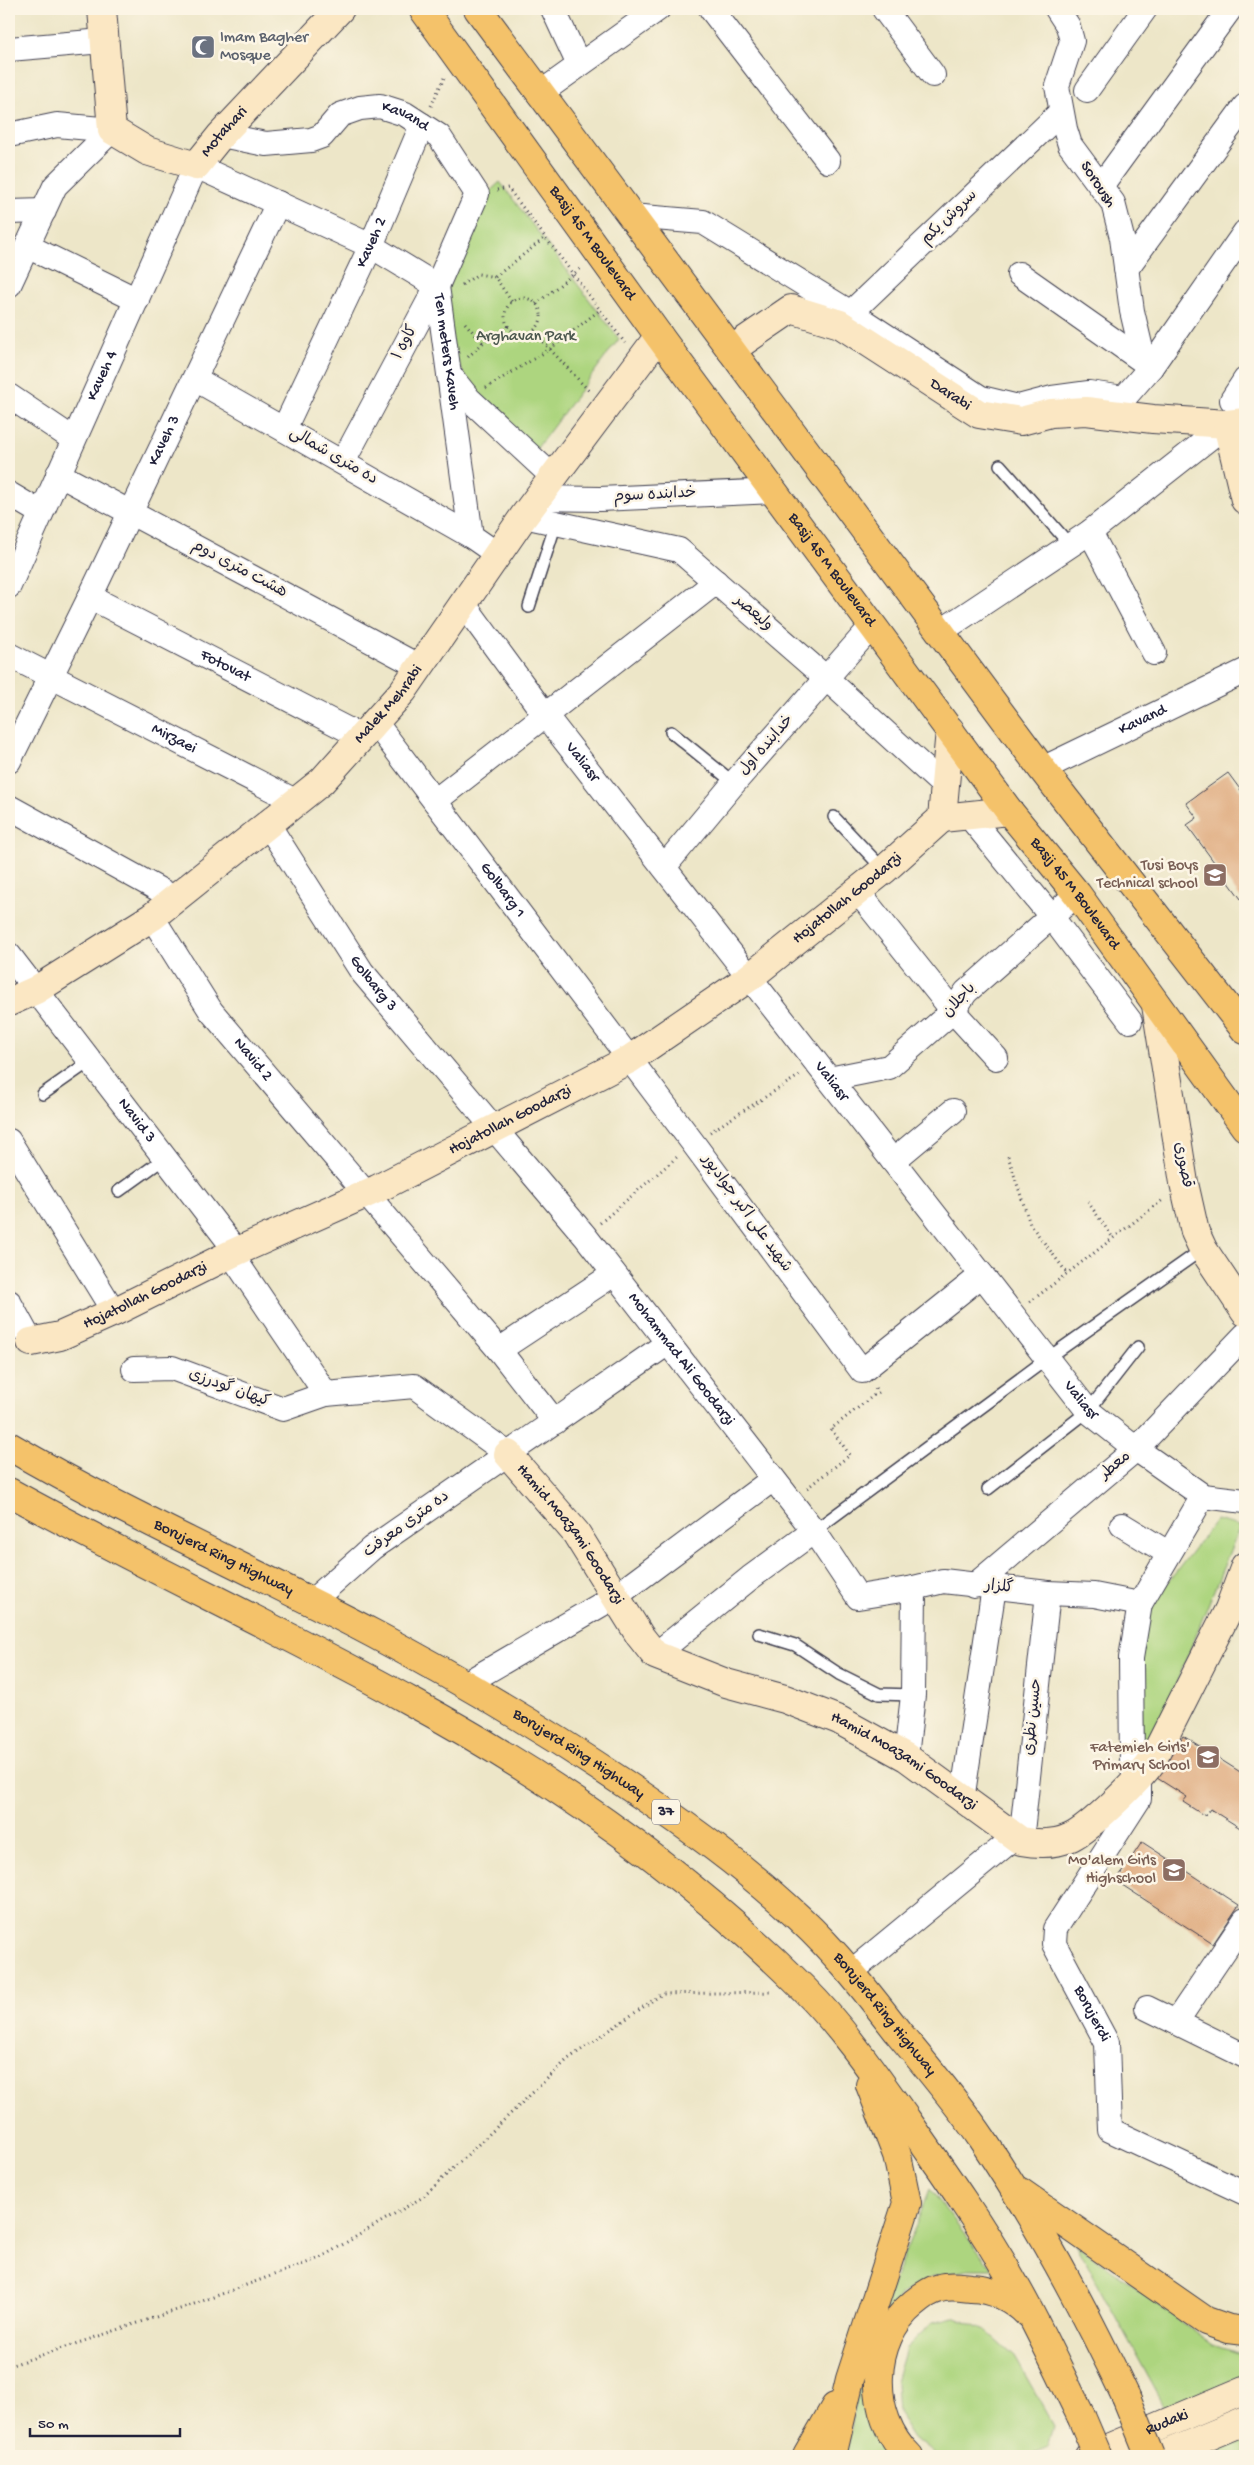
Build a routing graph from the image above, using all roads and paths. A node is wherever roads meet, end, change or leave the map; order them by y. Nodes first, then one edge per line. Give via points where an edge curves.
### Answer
1 (102, 9) edge
2 (340, 9) edge
3 (423, 9) edge
4 (478, 9) edge
5 (552, 9) edge
6 (658, 9) edge
7 (711, 9) edge
8 (884, 9) edge
9 (1057, 9) edge
10 (1145, 9) edge
11 (1230, 9) edge
12 (103, 41) junction
13 (9, 50) edge
14 (455, 55) junction
15 (579, 65) junction
16 (933, 75) dead end
17 (1087, 90) dead end
18 (539, 94) junction
19 (1245, 106) edge
20 (1061, 112) junction
21 (422, 125) junction
22 (112, 130) junction
23 (9, 134) edge
24 (221, 135) junction
25 (828, 161) dead end
26 (196, 166) junction
27 (1101, 186) junction
28 (476, 194) junction
29 (278, 203) junction
30 (44, 211) junction
31 (9, 212) edge
32 (631, 216) junction
33 (1245, 232) edge
34 (546, 238) junction
35 (27, 246) junction
36 (371, 246) junction
37 (599, 254) junction
38 (1126, 268) junction
39 (574, 274) junction
40 (1019, 274) dead end
41 (495, 277) junction
42 (9, 285) edge
43 (448, 286) junction
44 (137, 300) junction
45 (512, 302) junction
46 (536, 304) junction
47 (601, 309) junction
48 (846, 318) junction
49 (509, 326) junction
50 (533, 331) junction
51 (659, 336) junction
52 (550, 349) junction
53 (621, 349) dead end
54 (731, 350) junction
55 (1151, 366) junction
56 (450, 374) junction
57 (195, 379) junction
58 (1245, 380) edge
59 (596, 386) dead end
60 (9, 396) edge
61 (469, 398) junction
62 (1235, 416) edge
63 (284, 429) junction
64 (73, 439) junction
65 (343, 462) junction
66 (1000, 465) dead end
67 (58, 474) junction
68 (552, 476) junction
69 (773, 491) junction
70 (9, 494) edge
71 (1245, 500) edge
72 (530, 507) junction
73 (131, 512) junction
74 (41, 513) junction
75 (556, 523) junction
76 (1090, 532) junction
77 (471, 536) junction
78 (1070, 546) junction
79 (497, 554) junction
80 (10, 580) edge
81 (716, 582) junction
82 (90, 597) junction
83 (463, 603) junction
84 (529, 607) dead end
85 (872, 626) junction
86 (940, 632) junction
87 (1154, 653) dead end
88 (9, 655) edge
89 (420, 667) junction
90 (1245, 671) edge
91 (50, 677) junction
92 (826, 678) junction
93 (545, 715) junction
94 (368, 730) junction
95 (950, 730) junction
96 (671, 732) dead end
97 (9, 761) edge
98 (1042, 769) junction
99 (734, 784) junction
100 (944, 786) junction
101 (435, 801) junction
102 (297, 802) junction
103 (9, 807) edge
104 (1009, 811) junction
105 (969, 816) junction
106 (834, 817) dead end
107 (942, 818) junction
108 (269, 826) junction
109 (664, 867) junction
110 (884, 870) junction
111 (858, 892) junction
112 (1077, 894) junction
113 (176, 899) junction
114 (1051, 916) junction
115 (152, 917) junction
116 (9, 955) edge
117 (750, 978) junction
118 (36, 990) junction
119 (9, 1002) edge
120 (1156, 1005) junction
121 (953, 1011) junction
122 (1130, 1021) dead end
123 (1245, 1030) edge
124 (996, 1058) dead end
125 (630, 1059) junction
126 (90, 1060) junction
127 (823, 1071) junction
128 (43, 1094) dead end
129 (953, 1111) dead end
130 (1245, 1127) edge
131 (494, 1129) junction
132 (9, 1141) edge
133 (693, 1142) junction
134 (1008, 1156) dead end
135 (165, 1158) junction
136 (893, 1161) junction
137 (1184, 1183) junction
138 (118, 1191) dead end
139 (366, 1193) junction
140 (1088, 1202) dead end
141 (585, 1236) junction
142 (1113, 1238) junction
143 (1203, 1249) junction
144 (234, 1253) junction
145 (1067, 1273) junction
146 (614, 1274) junction
147 (982, 1275) junction
148 (9, 1302) edge
149 (114, 1312) junction
150 (1245, 1312) edge
151 (1014, 1314) junction
152 (1245, 1335) edge
153 (31, 1342) joint
154 (668, 1343) junction
155 (1138, 1347) dead end
156 (498, 1350) junction
157 (1048, 1358) junction
158 (134, 1369) dead end
159 (862, 1371) junction
160 (326, 1394) junction
161 (1088, 1412) junction
162 (555, 1422) junction
163 (9, 1446) edge
164 (1136, 1449) junction
165 (508, 1454) junction
166 (773, 1479) junction
167 (988, 1489) dead end
168 (9, 1492) edge
169 (1203, 1496) junction
170 (790, 1501) junction
171 (1245, 1501) edge
172 (1122, 1525) dead end
173 (814, 1531) junction
174 (1168, 1553) junction
175 (1245, 1566) edge
176 (984, 1586) junction
177 (914, 1588) junction
178 (1048, 1592) junction
179 (616, 1596) junction
180 (858, 1597) joint
181 (310, 1603) junction
182 (1140, 1604) junction
183 (758, 1634) dead end
184 (655, 1655) junction
185 (465, 1684) junction
186 (913, 1695) junction
187 (906, 1758) junction
188 (1139, 1779) junction
189 (962, 1800) junction
190 (1018, 1839) junction
191 (1245, 1920) edge
192 (852, 1972) junction
193 (806, 1991) junction
194 (1147, 2008) dead end
195 (1176, 2022) junction
196 (858, 2053) junction
197 (1245, 2056) edge
198 (1011, 2186) junction
199 (1245, 2193) edge
200 (1033, 2320) junction
201 (1245, 2331) edge
202 (9, 2366) edge
203 (850, 2379) junction
204 (1245, 2390) edge
205 (1245, 2421) edge
206 (807, 2456) edge
207 (832, 2456) edge
208 (909, 2456) edge
209 (1089, 2456) edge
210 (1098, 2456) edge
211 (1150, 2456) edge
212 (1161, 2456) edge

1 - 12 street
2 - 24 street, Motahari
3 - 14 main road, Basij 45 M Boulevard
4 - 18 main road
5 - 15 street
6 - 15 street
7 - 25 street
8 - 16 street
9 - 20 street, Soroush via 1068,26 1072,41 1058,86
10 - 17 street
11 - 27 street
12 - 13 street
12 - 22 street
14 - 21 path
14 - 37 main road, Basij 45 M Boulevard
15 - 18 street
18 - 32 main road
19 - 38 street
20 - 27 street, Soroush via 1070,145
20 - 48 street, سروش یکم
21 - 24 street, Kavand via 405,114 380,106 340,115 322,136 311,140 266,144
21 - 28 street, Kavand via 439,136
21 - 36 street, Kaveh 2
22 - 23 street via 57,126
22 - 26 street, Motahari via 147,151
22 - 30 street via 55,186
24 - 26 street, Motahari
26 - 29 street, Ten meters Kaveh
26 - 44 street, Kaveh 4
27 - 38 street, Soroush via 1113,203
28 - 34 path via 508,188
28 - 43 street, کاوه ۱
29 - 36 street, Ten meters Kaveh
29 - 57 street, Kaveh 3
30 - 31 street
30 - 35 street
32 - 48 street via 703,222
32 - 54 main road
33 - 55 street
34 - 39 path
34 - 41 path
35 - 42 street
35 - 44 street
36 - 43 street, Ten meters Kaveh
36 - 63 street, Kaveh 2
37 - 39 path
37 - 51 main road, Basij 45 M Boulevard
38 - 55 street, Soroush via 1141,349
39 - 46 path
39 - 47 path
40 - 55 street
41 - 43 path via 478,274
41 - 45 path
43 - 56 street, Ten meters Kaveh
43 - 65 street, کاوه ۱
44 - 64 street, Kaveh 4
45 - 46 path via 523,298
45 - 49 path via 506,312
46 - 50 path via 541,316
47 - 52 path
47 - 53 path via 626,342
48 - 54 street, Darabi via 792,309
48 - 55 street via 981,398 1018,407 1089,393 1124,398
48 - 62 street, Darabi via 979,414 1021,421 1051,413 1086,411 1153,419
49 - 50 path via 522,333
49 - 56 path via 483,343
50 - 52 path
51 - 68 street, Malek Mehrabi
51 - 69 main road, Basij 45 M Boulevard
52 - 59 path via 591,394
52 - 61 path
54 - 86 main road
56 - 61 street
56 - 77 street, Ten meters Kaveh
57 - 63 street, ده متری شمالی
57 - 73 street, Kaveh 3
58 - 62 street
60 - 64 street
61 - 68 street
62 - 71 street
62 - 76 street
63 - 65 street, ده متری شمالی
64 - 67 street, Kaveh 4
65 - 77 street, ده متری شمالی
66 - 78 lane
67 - 73 street, هشت متری دوم
67 - 74 street, Kaveh 4
68 - 72 street, Malek Mehrabi
69 - 72 street, خدابنده سوم via 600,499
69 - 85 main road, Basij 45 M Boulevard
70 - 74 street
72 - 75 street, ولیعصر
72 - 79 street, Malek Mehrabi
73 - 82 street, Kaveh 3
73 - 89 street, هشت متری دوم
74 - 80 street, Kaveh 4
75 - 81 street, ولیعصر via 679,550
75 - 84 lane
76 - 78 street
76 - 87 street
77 - 79 street
78 - 86 street
79 - 83 street, Malek Mehrabi
81 - 92 street, ولیعصر
81 - 93 street
82 - 91 street, Kaveh 3
82 - 94 street, Fotovat
83 - 89 street, Malek Mehrabi
83 - 93 street, Valiasr
85 - 92 street, خدابنده اول
85 - 95 main road, Basij 45 M Boulevard
86 - 98 main road
88 - 91 street, Mirzaei
89 - 94 street, Malek Mehrabi
90 - 98 street, Kavand
91 - 97 street, Kaveh 3
91 - 102 street, Mirzaei
92 - 99 street, خدابنده اول
92 - 100 street, ولیعصر
93 - 101 street
93 - 109 street, Valiasr
94 - 101 street, Golbarg 1
94 - 102 street, Malek Mehrabi via 322,781
95 - 100 street
95 - 104 main road, Basij 45 M Boulevard
96 - 99 lane
98 - 123 main road
99 - 109 street, خدابنده اول
100 - 107 street
101 - 125 street, Golbarg 1
102 - 108 street, Malek Mehrabi
103 - 113 street
104 - 105 street
104 - 112 main road, Basij 45 M Boulevard
105 - 107 street
105 - 114 street
106 - 110 lane
107 - 110 street, Hojatollah Goodarzi
108 - 113 street, Malek Mehrabi
108 - 131 street, Golbarg 3 via 362,972
109 - 117 street, Valiasr
110 - 111 street, Hojatollah Goodarzi
111 - 117 street, Hojatollah Goodarzi
111 - 121 street
112 - 114 street, باجلان
112 - 120 main road, Basij 45 M Boulevard
113 - 115 street, Malek Mehrabi
114 - 121 street, باجلان via 966,992
114 - 122 street
115 - 118 street, Malek Mehrabi
115 - 139 street, Navid 2 via 211,1012
116 - 118 street
117 - 125 street, Hojatollah Goodarzi
117 - 127 street, Valiasr
118 - 119 street, Malek Mehrabi
118 - 126 street, Navid 3
120 - 130 main road, Basij 45 M Boulevard
120 - 137 street, قصوری
121 - 124 street
121 - 127 street, باجلان via 889,1067
125 - 131 street, Hojatollah Goodarzi
125 - 133 street, شهید علی اکبر جوادپور
126 - 128 lane
126 - 135 street, Navid 3
127 - 133 path
127 - 136 street, Valiasr
129 - 136 street
131 - 139 street, Hojatollah Goodarzi
131 - 141 street, Mohammad Ali Goodarzi
132 - 149 street
133 - 141 path
133 - 159 street, شهید علی اکبر جوادپور
134 - 145 path via 1030,1224
135 - 138 lane
135 - 144 street, Navid 3
136 - 147 street, Valiasr
137 - 142 path
137 - 143 street, قصوری via 1195,1232
139 - 144 street, Hojatollah Goodarzi
139 - 156 street, Navid 2
140 - 142 path
141 - 146 street, Mohammad Ali Goodarzi
142 - 145 path
143 - 150 street, قصوری
143 - 157 lane
144 - 149 street, Hojatollah Goodarzi
144 - 160 street, Navid 3
145 - 151 path
146 - 154 street, Mohammad Ali Goodarzi
146 - 156 street
147 - 151 street, Valiasr
147 - 159 street
148 - 153 street
149 - 153 street, Hojatollah Goodarzi via 60,1336
151 - 157 street, Valiasr
152 - 164 street, معطر
154 - 162 street, ده متری معرفت
154 - 166 street, Mohammad Ali Goodarzi
155 - 161 lane
156 - 162 street, Navid 2
157 - 161 street, Valiasr
157 - 173 lane
158 - 160 street, کیهان گودرزی via 172,1368 283,1409
159 - 170 path via 878,1392 832,1429 850,1455
160 - 165 street, کیهان گودرزی via 414,1386
161 - 164 street, Valiasr
161 - 167 lane
162 - 165 street, ده متری معرفت
163 - 181 main road, Borujerd Ring Highway / 37 via 118,1507
164 - 169 street, Valiasr
164 - 176 street, معطر
165 - 179 street, Hamid Moazami Goodarzi via 576,1533
165 - 181 street, ده متری معرفت via 372,1548
166 - 170 street, Mohammad Ali Goodarzi
166 - 179 street
168 - 193 main road via 146,1566 406,1698 523,1767 581,1805 667,1869 746,1934
169 - 171 street, Valiasr
169 - 174 street
170 - 173 street, Mohammad Ali Goodarzi
172 - 174 street
173 - 180 street, Mohammad Ali Goodarzi
173 - 184 street
174 - 182 street
175 - 188 street, Hamid Moazami Goodarzi via 1229,1609 1151,1763
176 - 177 street, گلزار via 943,1580
176 - 178 street, گلزار
176 - 189 street
177 - 180 street, گلزار
177 - 186 street
178 - 182 street, گلزار via 1094,1595
178 - 190 street, حسین نظری
179 - 184 street, Hamid Moazami Goodarzi
179 - 185 street
181 - 185 main road, Borujerd Ring Highway / 37
182 - 188 street via 1131,1658 1132,1768
183 - 186 lane via 794,1645 839,1674 879,1694
184 - 187 street, Hamid Moazami Goodarzi via 726,1683 785,1698 839,1720
185 - 192 main road, Borujerd Ring Highway / 37 via 580,1754 709,1841 802,1920
186 - 187 street
187 - 189 street, Hamid Moazami Goodarzi
188 - 190 street, Hamid Moazami Goodarzi via 1071,1837 1039,1845
188 - 199 street, Borujerdi via 1139,1799 1055,1929 1054,1944 1107,2043 1110,2130
189 - 190 street, Hamid Moazami Goodarzi
190 - 192 street
191 - 195 street
192 - 198 main road, Borujerd Ring Highway / 37 via 956,2103
193 - 196 main road
193 - 202 path via 662,1994 568,2059 423,2198 320,2258
194 - 195 street
195 - 197 street
196 - 200 main road via 969,2212
196 - 203 main road via 897,2156 908,2203
198 - 201 main road via 1206,2321
198 - 211 main road, Borujerd Ring Highway / 37, bridge via 1098,2339
200 - 208 main road via 1020,2306 1002,2295 981,2288 940,2288 922,2297 895,2322 887,2337 879,2369 881,2402 900,2448
200 - 210 main road, bridge
203 - 206 main road
203 - 207 main road
204 - 209 street, Rudaki
205 - 212 street, Rudaki

